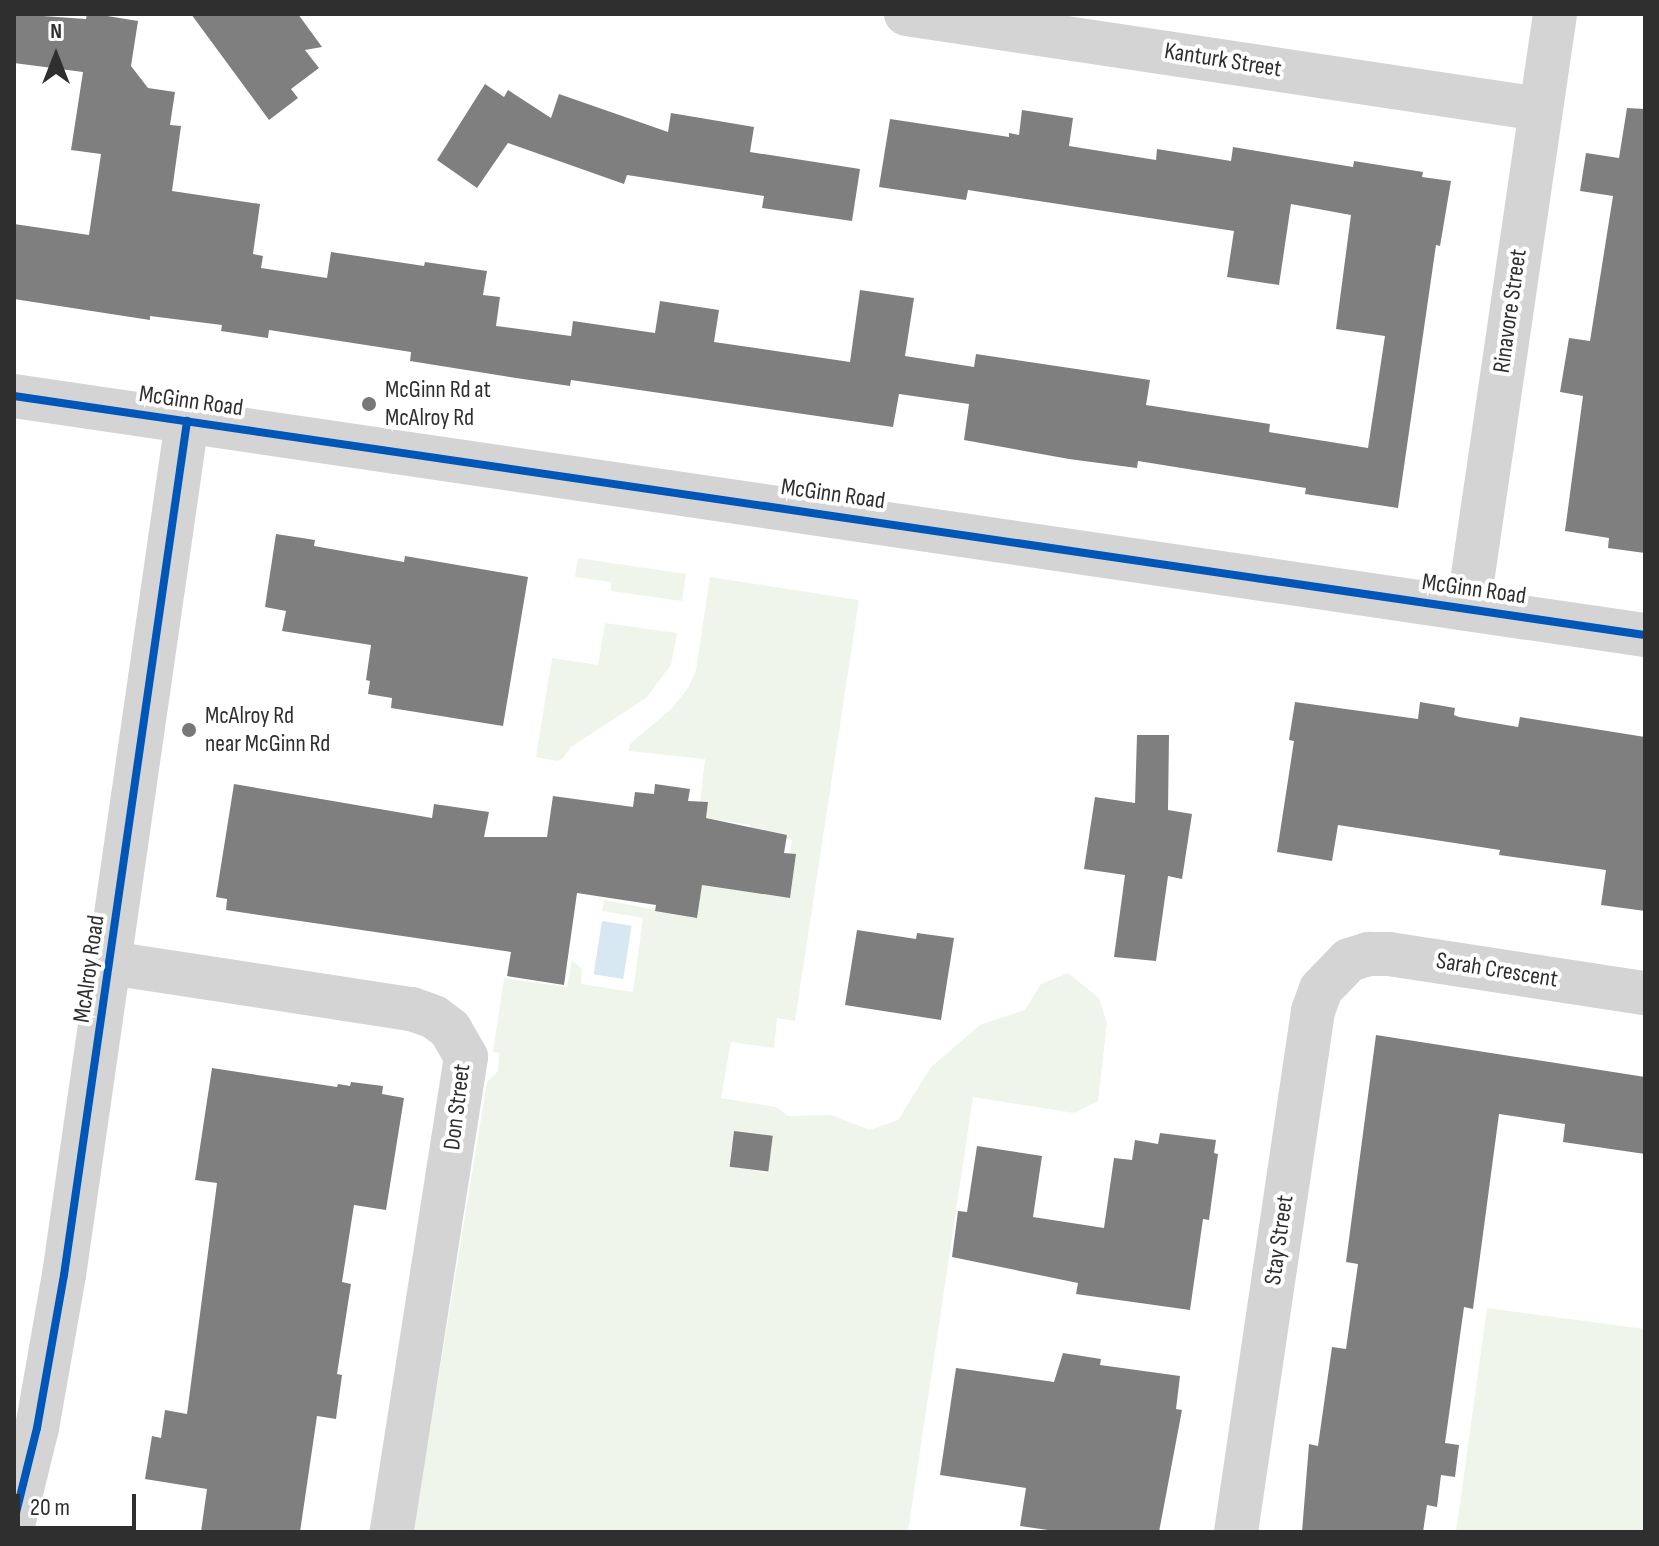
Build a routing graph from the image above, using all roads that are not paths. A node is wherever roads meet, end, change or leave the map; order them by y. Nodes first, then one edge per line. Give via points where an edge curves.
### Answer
1 (906, 14) edge
2 (1555, 14) edge
3 (1058, 24) edge
4 (1540, 109) junction
5 (14, 396) edge
6 (187, 421) junction
7 (1468, 609) junction
8 (1645, 635) edge
9 (1349, 960) joint
10 (110, 963) junction
11 (1645, 993) edge
12 (14, 1521) edge
13 (392, 1532) edge
14 (1236, 1532) edge

1 - 3 street, Kanturk Street
2 - 4 street, Rinavore Street
3 - 4 street, Kanturk Street
4 - 7 street, Rinavore Street
5 - 6 street, McGinn Road
6 - 7 street, McGinn Road
6 - 10 street, McAlroy Road
7 - 8 street, McGinn Road
9 - 11 street, Sarah Crescent via 1389,954
9 - 14 street, Stay Street via 1321,989 1313,1011
10 - 12 street, McAlroy Road via 64,1275 37,1428
10 - 13 street, Don Street via 412,1009 450,1029 466,1057

